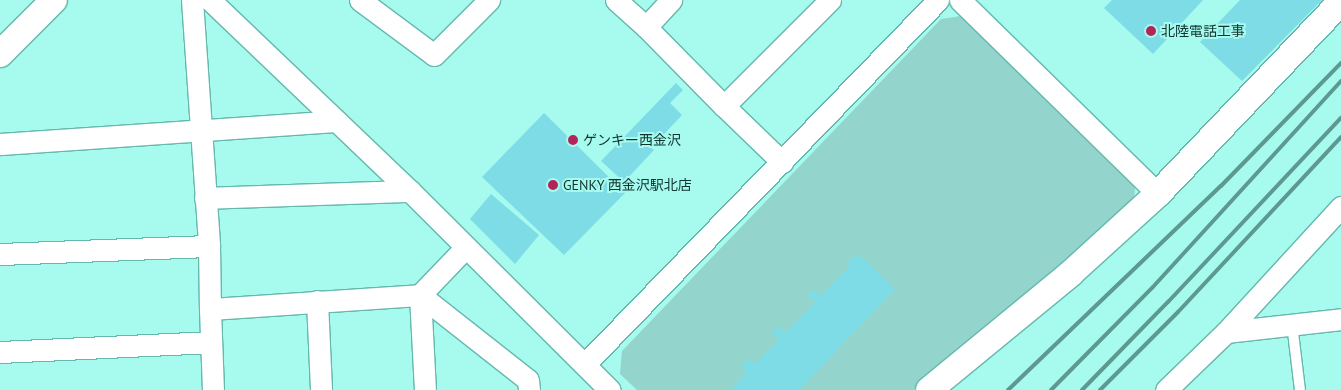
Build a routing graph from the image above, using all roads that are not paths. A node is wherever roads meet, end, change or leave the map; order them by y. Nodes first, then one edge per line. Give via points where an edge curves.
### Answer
1 (54, 0) edge
2 (192, 0) edge
3 (210, 0) edge
4 (360, 0) edge
5 (488, 0) edge
6 (616, 0) edge
7 (671, 0) edge
8 (830, 0) edge
9 (938, 0) edge
10 (960, 0) edge
11 (1341, 2) edge
12 (646, 27) junction
13 (0, 54) edge
14 (724, 106) junction
15 (336, 121) junction
16 (201, 129) junction
17 (0, 144) edge
18 (782, 162) junction
19 (410, 192) junction
20 (1158, 194) junction
21 (205, 198) junction
22 (1341, 207) edge
23 (208, 246) junction
24 (466, 247) junction
25 (0, 254) edge
26 (420, 295) junction
27 (317, 301) junction
28 (210, 309) junction
29 (1341, 319) edge
30 (1292, 324) junction
31 (1226, 332) junction
32 (211, 342) junction
33 (0, 352) edge
34 (585, 364) junction
35 (1170, 388) edge
36 (213, 390) edge
37 (321, 390) edge
38 (425, 390) edge
39 (529, 390) edge
40 (610, 390) edge
41 (929, 390) edge
42 (1300, 390) edge

1 - 13 street
2 - 16 street
3 - 15 street
4 - 5 street via 434,55
6 - 12 street
7 - 12 street
8 - 14 street
9 - 18 street
10 - 20 street
11 - 20 street
12 - 14 street
14 - 18 street
15 - 16 street
15 - 19 street
16 - 17 street
16 - 21 street
18 - 34 street
19 - 21 street
19 - 24 street
20 - 41 street via 1070,274
21 - 23 street
22 - 31 street
23 - 25 street
23 - 28 street
24 - 26 street
24 - 34 street
26 - 27 street
26 - 38 street
26 - 39 street via 528,380
27 - 28 street
27 - 37 street
28 - 32 street
29 - 30 street
30 - 31 street
30 - 42 lane
31 - 35 street
32 - 33 street
32 - 36 street
34 - 40 street

